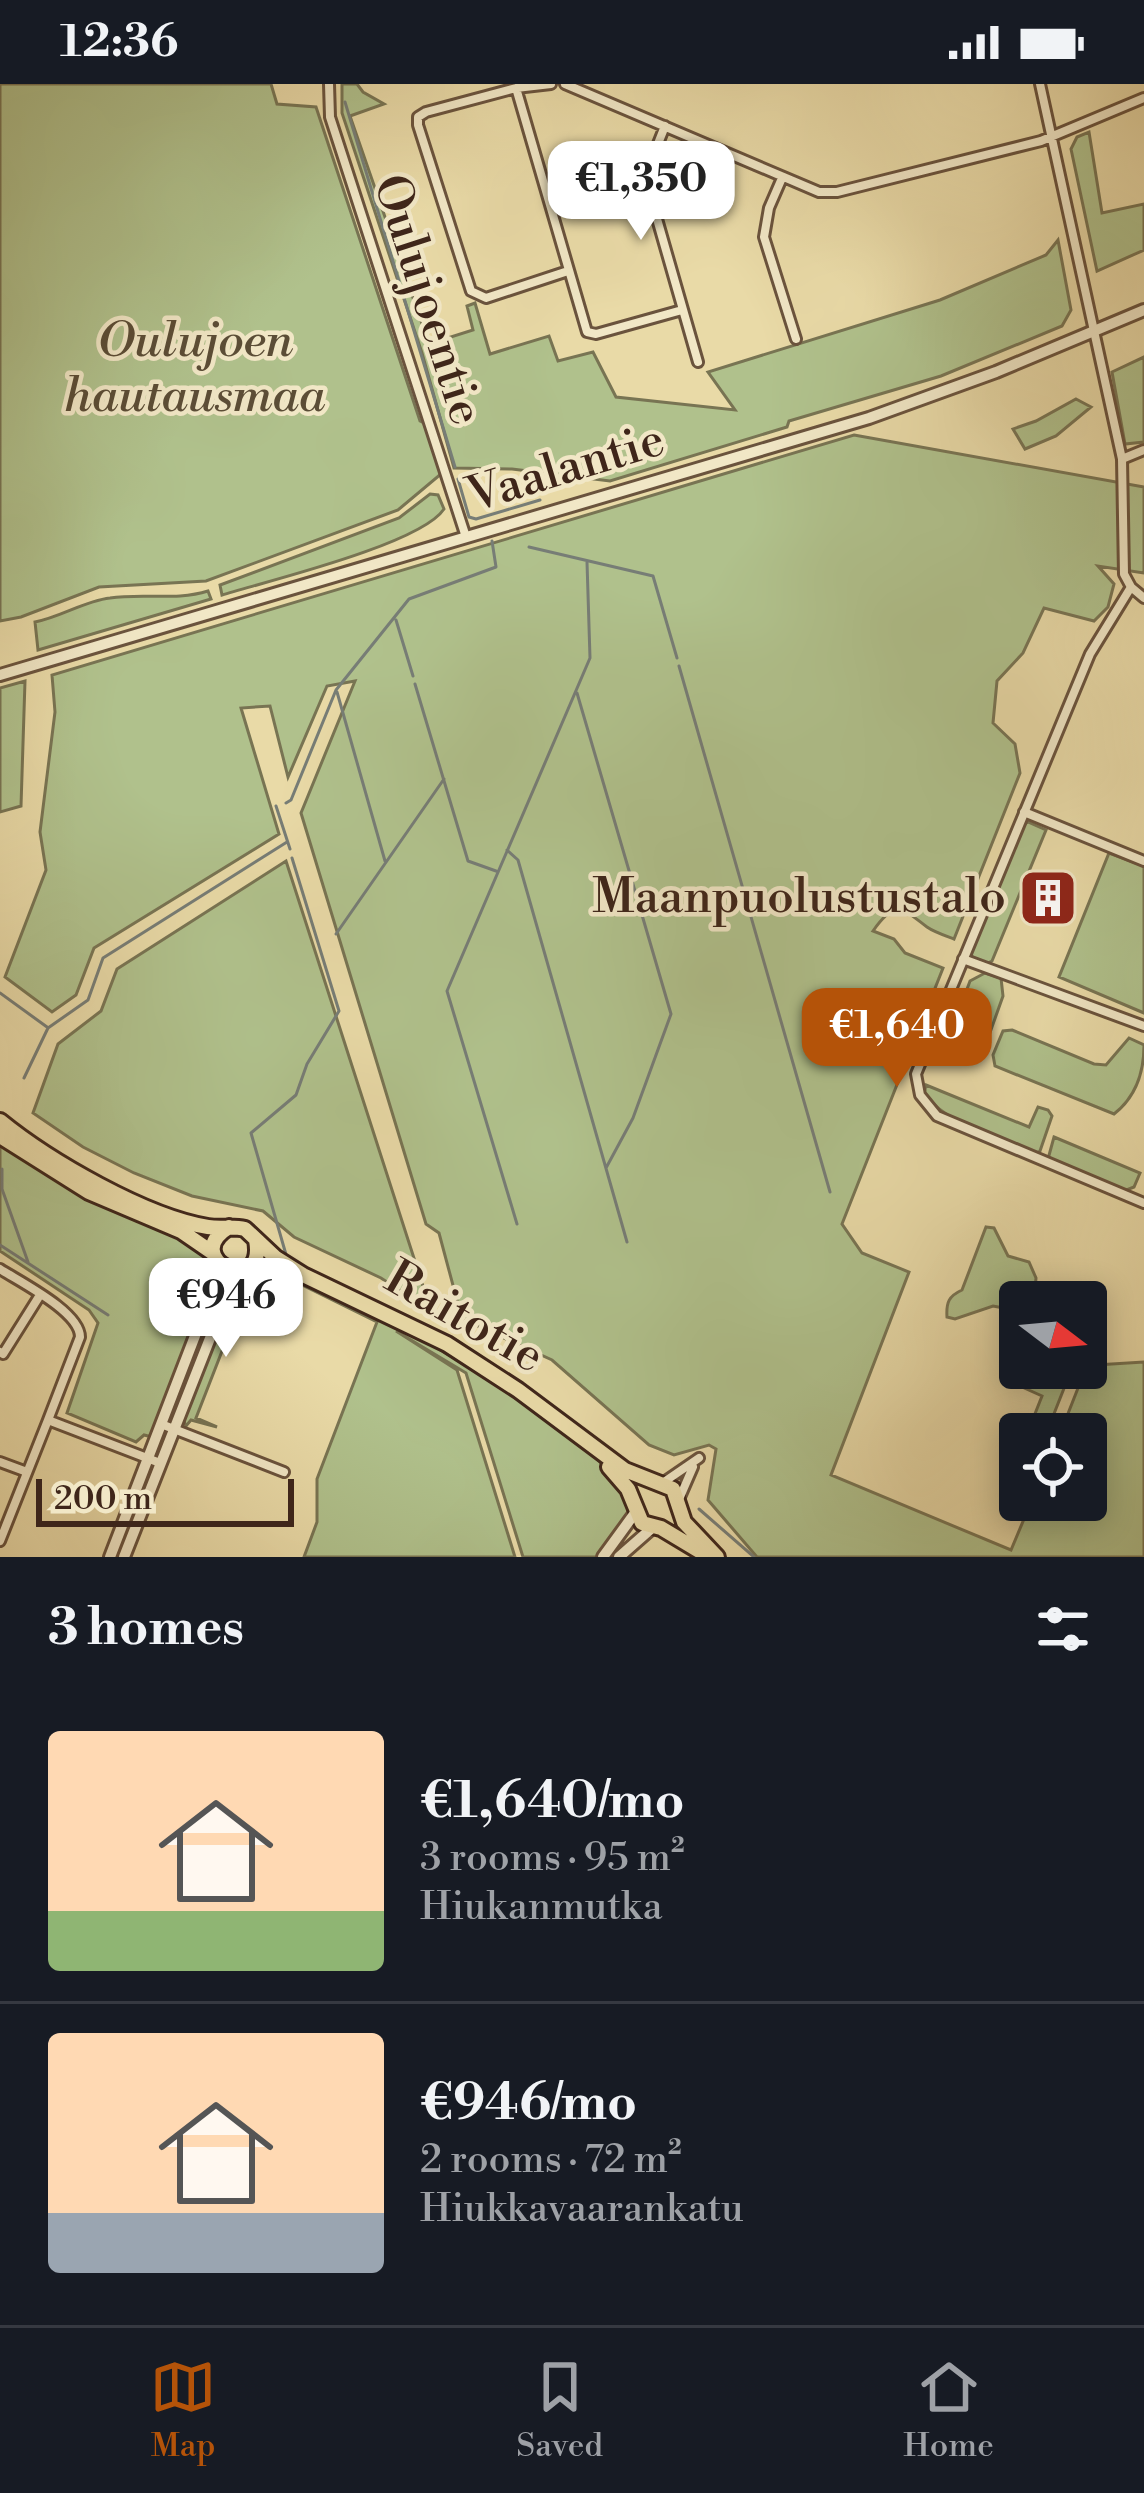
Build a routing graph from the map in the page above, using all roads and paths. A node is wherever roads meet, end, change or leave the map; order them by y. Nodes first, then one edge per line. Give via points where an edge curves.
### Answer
1 (329, 84) edge
2 (551, 84) edge
3 (565, 84) edge
4 (1040, 84) edge
5 (516, 88) junction
6 (1144, 98) edge
7 (665, 126) junction
8 (1052, 138) junction
9 (782, 178) junction
10 (568, 271) junction
11 (682, 310) junction
12 (1144, 310) edge
13 (1092, 332) junction
14 (796, 339) dead end
15 (698, 362) dead end
16 (1144, 450) edge
17 (1122, 459) junction
18 (466, 537) junction
19 (1131, 587) junction
20 (1144, 598) edge
21 (0, 675) edge
22 (1024, 812) junction
23 (1144, 861) edge
24 (964, 959) junction
25 (1144, 1026) edge
26 (0, 1121) edge
27 (0, 1136) edge
28 (1144, 1203) edge
29 (229, 1227) junction
30 (256, 1240) junction
31 (214, 1256) junction
32 (0, 1269) edge
33 (243, 1270) junction
34 (303, 1275) junction
35 (40, 1295) junction
36 (0, 1352) edge
37 (48, 1420) junction
38 (161, 1424) junction
39 (175, 1429) junction
40 (579, 1438) junction
41 (154, 1461) junction
42 (0, 1462) edge
43 (27, 1472) junction
44 (284, 1472) dead end
45 (657, 1483) junction
46 (680, 1504) junction
47 (635, 1508) junction
48 (657, 1528) junction
49 (0, 1541) edge
50 (110, 1557) edge
51 (124, 1557) edge
52 (603, 1557) edge
53 (619, 1557) edge
54 (713, 1557) edge

1 - 18 street, Oulujoentie via 330,117
2 - 5 street
3 - 7 street
4 - 8 street
5 - 10 street
5 - 10 street via 426,112 418,125 476,296
6 - 8 street
7 - 9 street
7 - 11 street via 647,184
8 - 9 street via 837,192
8 - 13 street
9 - 14 street via 764,237
10 - 11 street via 587,332
11 - 15 street
12 - 13 street, Vaalantie
13 - 17 street
13 - 18 street, Vaalantie via 869,418
16 - 17 street
17 - 19 street via 1123,568
18 - 21 street, Vaalantie
19 - 20 street
19 - 22 street via 1090,654
22 - 23 street
22 - 24 street
24 - 25 street
24 - 28 street via 916,1074 920,1095 937,1116
26 - 29 main road via 134,1200 210,1228
27 - 31 main road
29 - 30 main road via 245,1228
29 - 31 main road via 218,1234
30 - 33 main road via 257,1257
30 - 34 main road, Raitotie
31 - 33 main road via 223,1268
31 - 38 street via 213,1289
32 - 35 street
33 - 34 main road, Raitotie
33 - 39 street
34 - 40 main road, Raitotie via 447,1344
35 - 36 street
35 - 37 street via 81,1332
37 - 41 street
37 - 43 street
38 - 39 street
38 - 41 street
39 - 41 street
39 - 44 street
40 - 45 main road, Raitotie
40 - 47 main road, Raitotie via 620,1477
41 - 50 street
41 - 51 street
42 - 43 street
43 - 49 street
45 - 46 main road via 674,1489
45 - 46 street via 697,1460
45 - 47 main road via 638,1492
46 - 48 main road via 675,1520
46 - 54 main road via 684,1522
47 - 48 main road
47 - 52 street
48 - 53 street
48 - 54 main road

